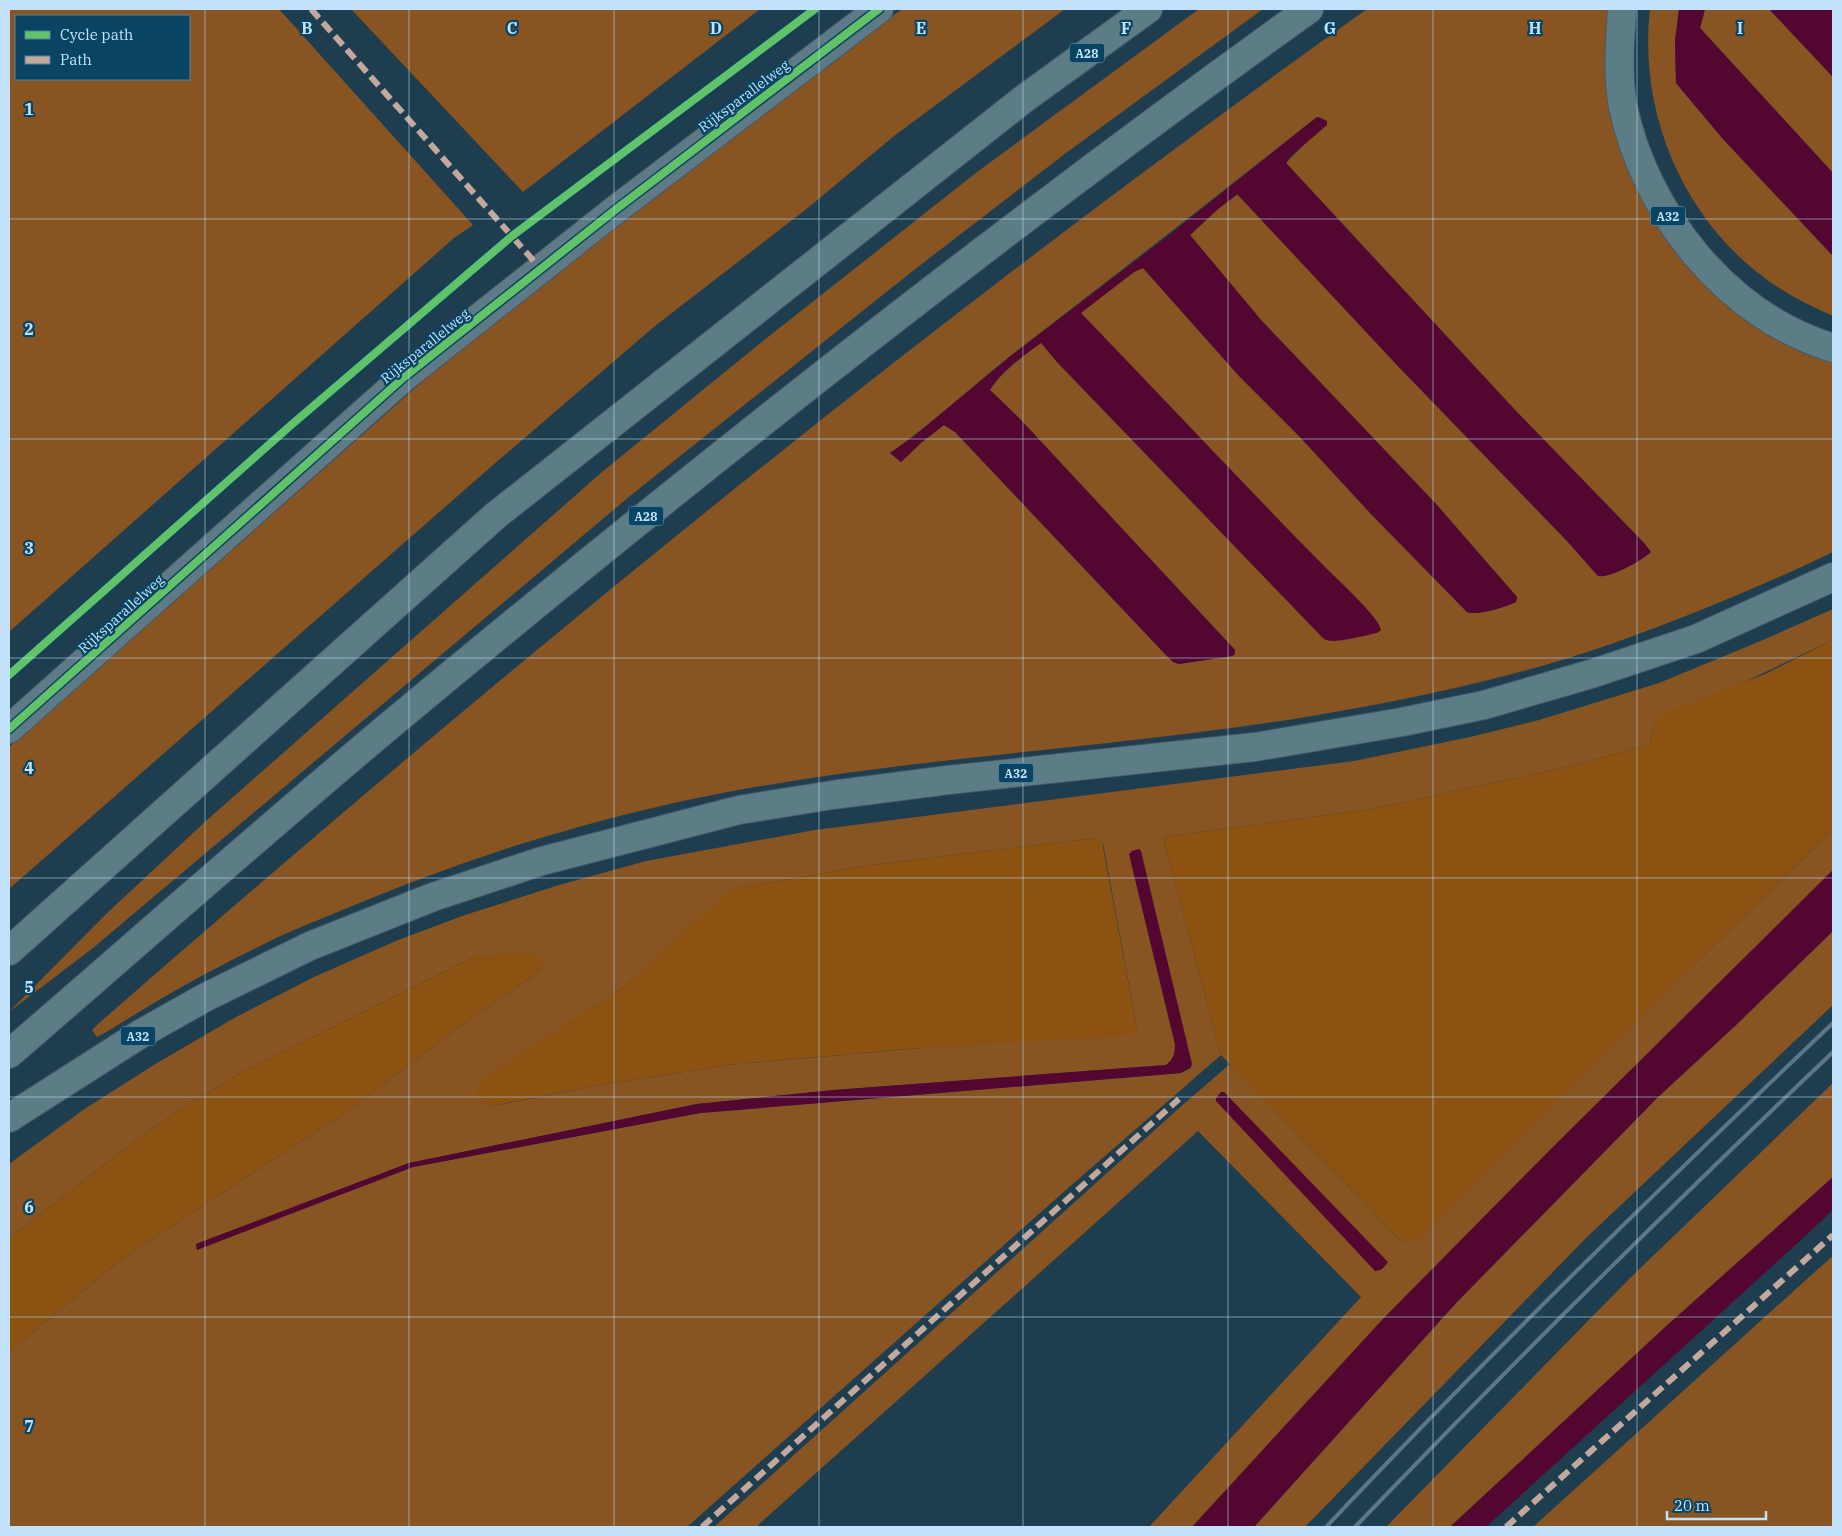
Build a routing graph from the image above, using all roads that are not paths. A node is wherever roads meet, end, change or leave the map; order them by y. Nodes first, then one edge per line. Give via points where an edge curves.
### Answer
1 (880, 9) edge
2 (1148, 9) edge
3 (1308, 9) edge
4 (1622, 9) edge
5 (1833, 348) edge
6 (1833, 577) edge
7 (9, 730) edge
8 (9, 951) edge
9 (9, 1054) edge
10 (9, 1118) edge

1 - 7 street, Rijksparallelweg via 615,210 404,378
2 - 8 highway, A28 via 1025,98 495,516
3 - 9 highway, A28 via 1032,213 602,551 382,733
4 - 5 highway, A32 via 1618,58 1623,107 1636,151 1660,205 1691,251 1736,295 1788,329
6 - 10 highway, A32 via 1696,639 1592,674 1484,705 1256,747 948,780 739,810 542,861 433,897 310,946 198,1001 142,1033

